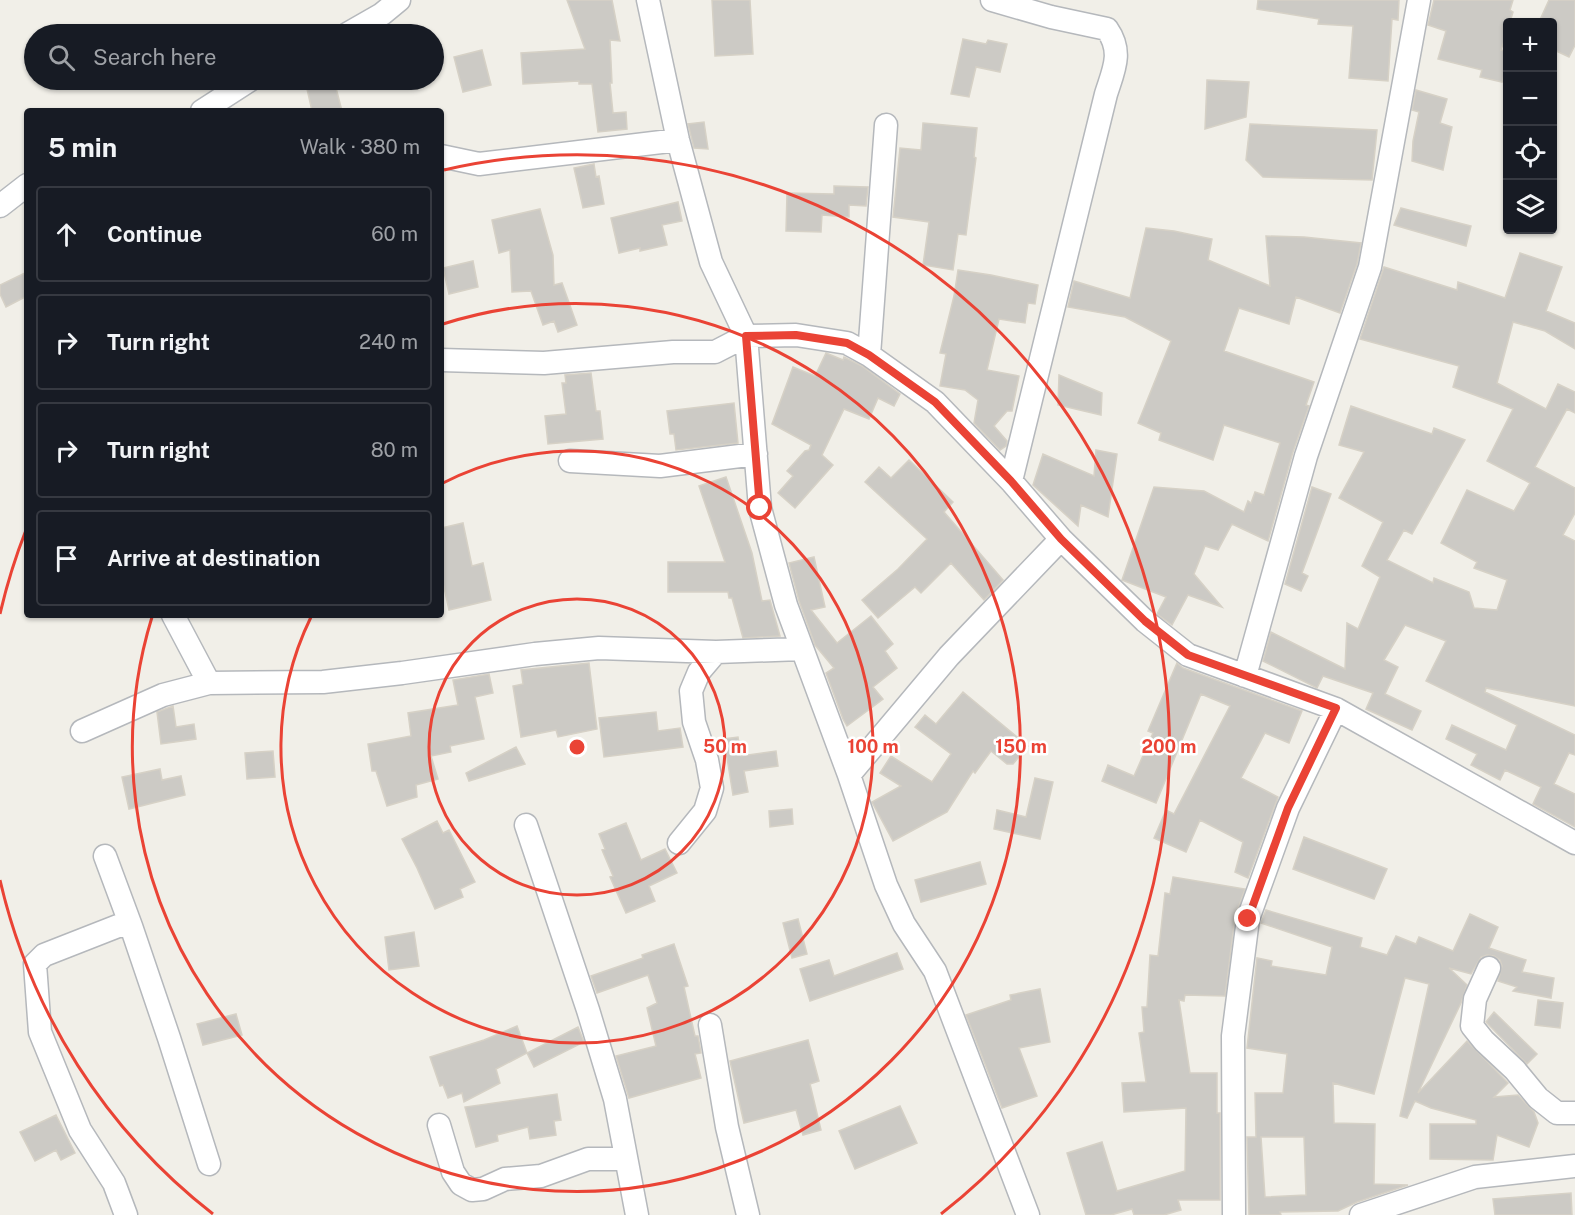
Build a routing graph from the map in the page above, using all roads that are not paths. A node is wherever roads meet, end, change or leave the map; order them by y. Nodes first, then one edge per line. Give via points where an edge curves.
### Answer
1 (399, 0) edge
2 (648, 0) edge
3 (992, 0) edge
4 (1419, 0) edge
5 (364, 24) edge
6 (235, 90) edge
7 (207, 108) edge
8 (886, 125) dead end
9 (678, 140) junction
10 (444, 157) edge
11 (24, 187) edge
12 (0, 206) edge
13 (746, 336) junction
14 (869, 355) junction
15 (444, 360) edge
16 (756, 454) junction
17 (570, 461) dead end
18 (1011, 481) junction
19 (1061, 539) junction
20 (175, 618) edge
21 (801, 649) junction
22 (716, 652) junction
23 (1245, 676) junction
24 (209, 683) junction
25 (1336, 708) junction
26 (82, 731) dead end
27 (849, 775) junction
28 (526, 825) dead end
29 (679, 843) dead end
30 (1575, 843) edge
31 (105, 856) dead end
32 (131, 926) junction
33 (1489, 968) dead end
34 (710, 1025) dead end
35 (1575, 1113) edge
36 (439, 1125) dead end
37 (626, 1160) junction
38 (209, 1164) dead end
39 (1575, 1166) edge
40 (126, 1215) edge
41 (637, 1215) edge
42 (748, 1215) edge
43 (1028, 1215) edge
44 (1234, 1215) edge
45 (1361, 1215) edge

1 - 5 street
2 - 9 street
3 - 18 street via 1107,29 1115,41 1116,63
4 - 23 street via 1370,267 1306,456
6 - 7 street
8 - 14 street
9 - 10 street via 479,164
9 - 13 street via 711,262
11 - 12 street
13 - 14 street via 796,335 847,343
13 - 15 street via 715,352 544,363
13 - 16 street
14 - 18 street via 935,402
16 - 17 street via 660,466
16 - 21 street via 760,508
18 - 19 street
19 - 23 street via 1145,621 1188,655
19 - 27 street via 949,656
20 - 24 street
21 - 22 street
21 - 27 street
22 - 24 street via 599,648 323,682
22 - 29 street via 699,672 690,691 712,788 705,811
23 - 25 street
24 - 26 street via 163,695
25 - 30 street
25 - 44 street via 1288,808 1248,919 1233,1036
27 - 43 street via 885,885 904,924 935,971
28 - 37 street via 615,1099
31 - 32 street
32 - 38 street
32 - 40 street via 118,926 44,955 35,964 40,1032 80,1130 114,1183
33 - 35 street via 1475,999 1472,1026 1538,1098 1557,1113
34 - 42 street via 727,1127
36 - 37 street via 453,1172 461,1184 472,1190 505,1179 541,1176 588,1159
37 - 41 street
39 - 45 street via 1475,1177

